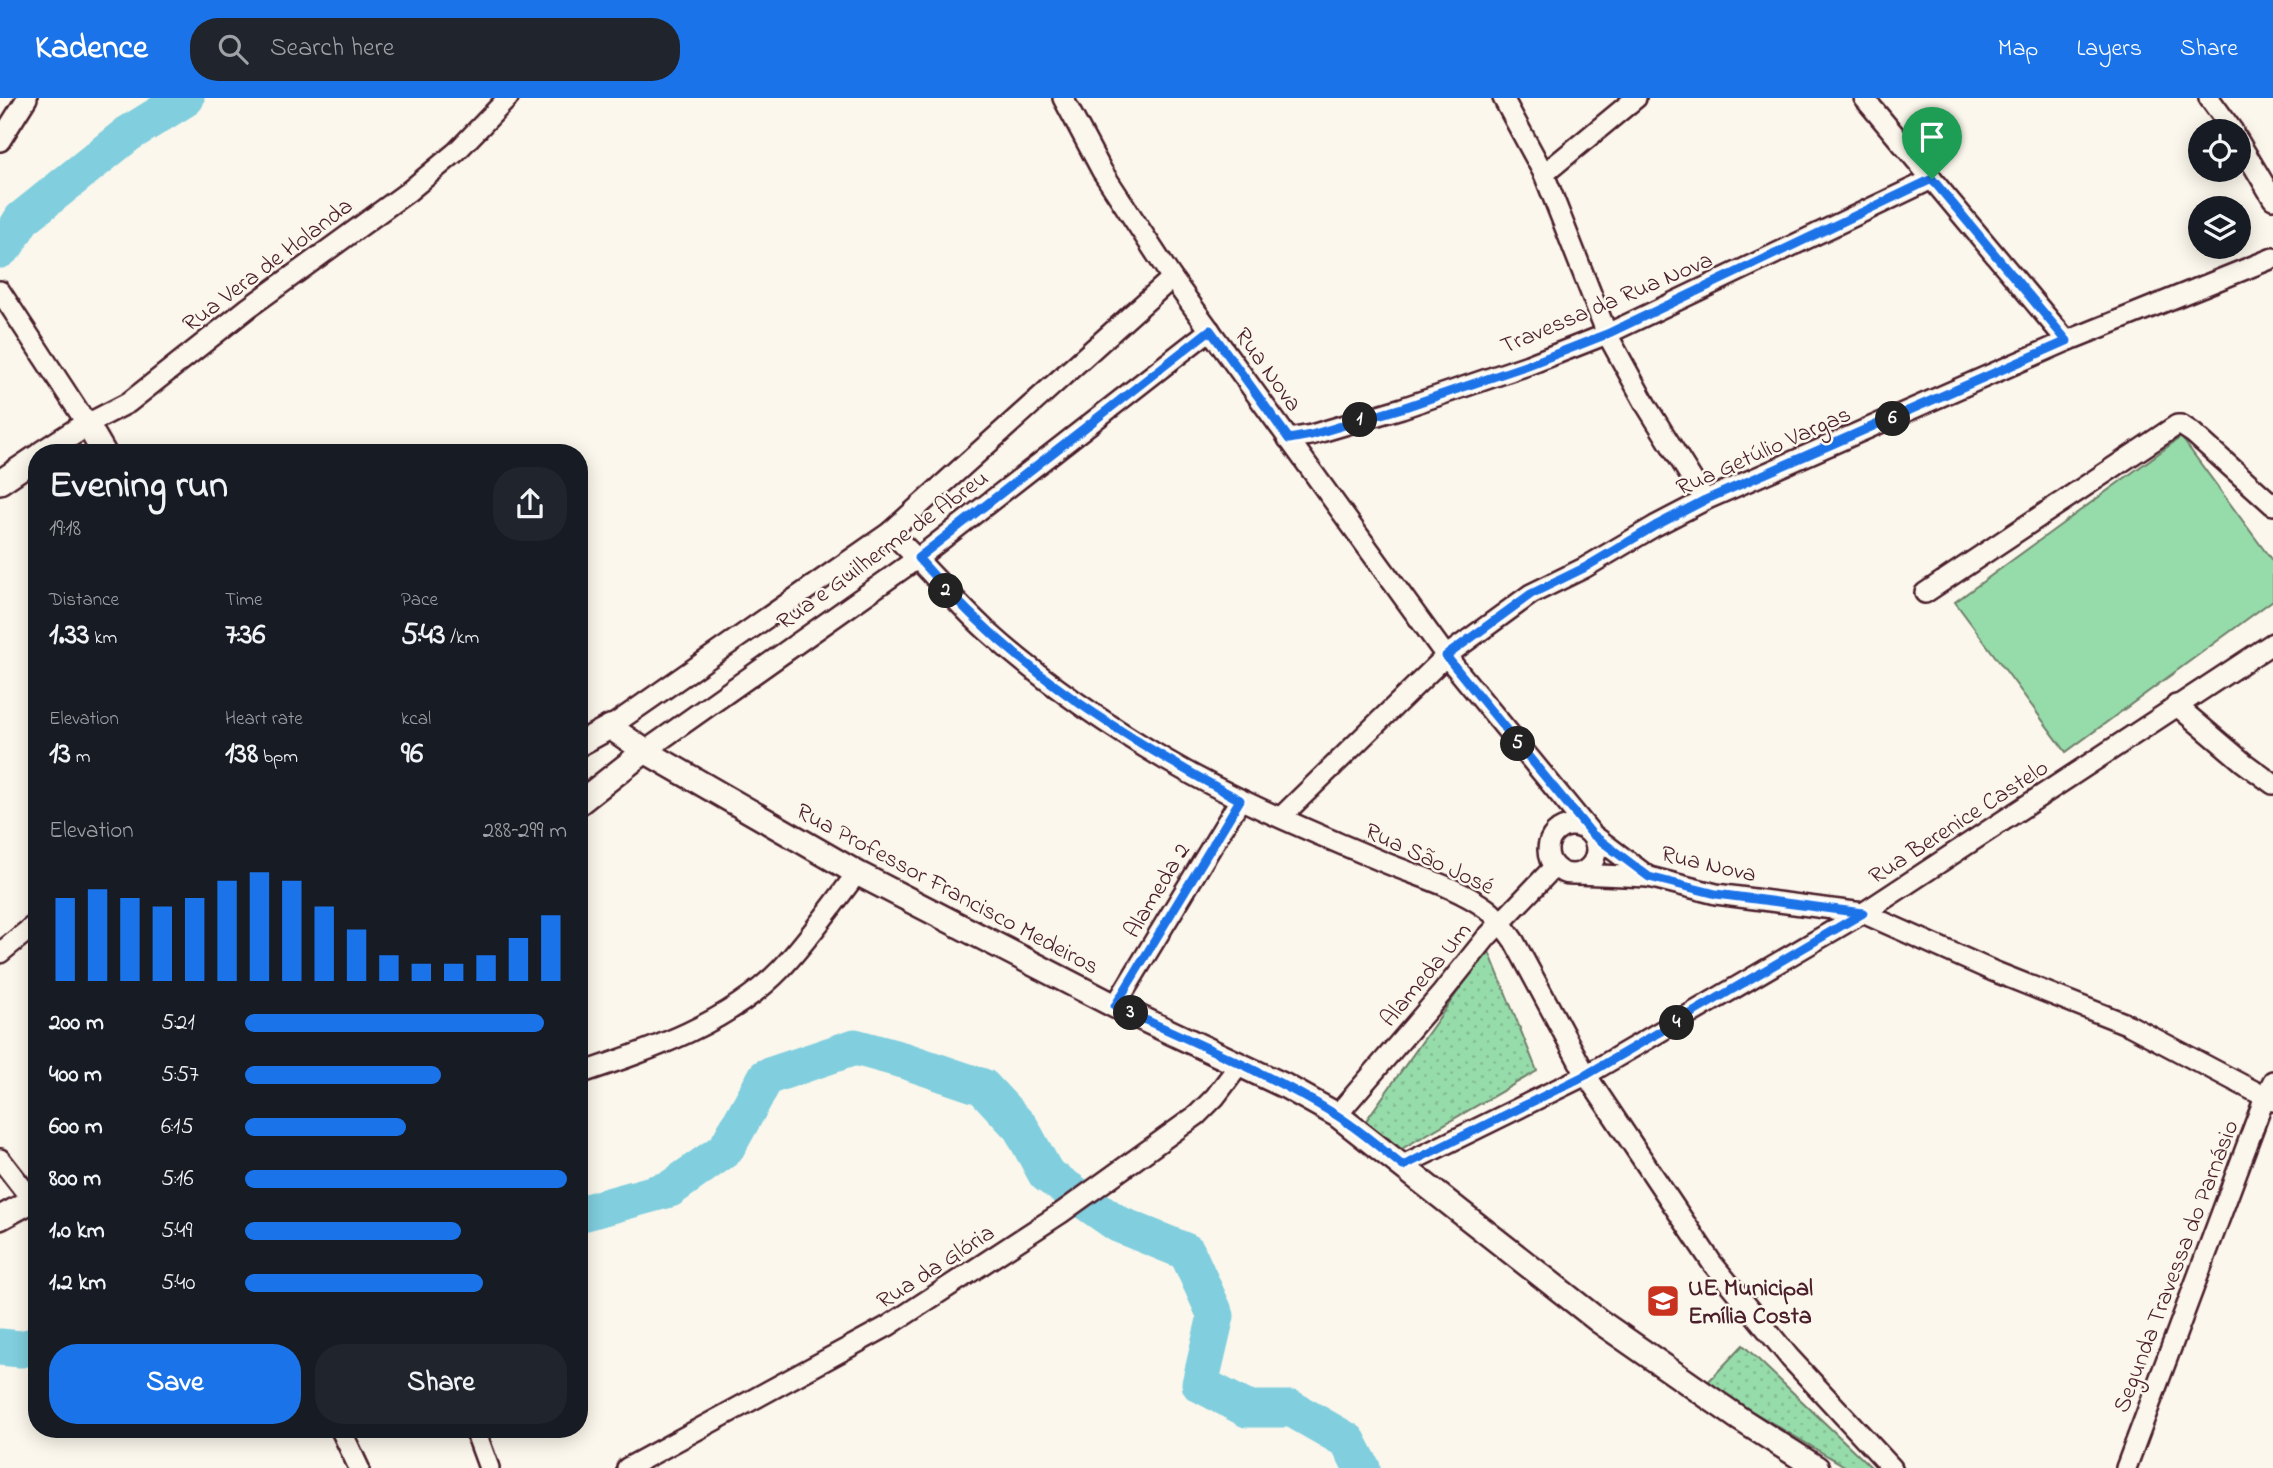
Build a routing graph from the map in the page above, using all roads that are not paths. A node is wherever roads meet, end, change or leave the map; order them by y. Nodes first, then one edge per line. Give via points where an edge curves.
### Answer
1 (27, 98) edge
2 (508, 98) edge
3 (1063, 98) edge
4 (1503, 98) edge
5 (1636, 98) edge
6 (1864, 98) edge
7 (2209, 98) edge
8 (2224, 119) edge
9 (0, 141) edge
10 (2251, 162) edge
11 (1544, 174) junction
12 (1932, 179) junction
13 (2273, 199) edge
14 (2273, 258) edge
15 (1172, 278) junction
16 (0, 291) edge
17 (1210, 330) junction
18 (1607, 334) junction
19 (2067, 341) junction
20 (87, 424) junction
21 (1289, 439) junction
22 (57, 444) edge
23 (99, 444) edge
24 (28, 463) edge
25 (0, 482) edge
26 (1705, 500) junction
27 (2273, 505) edge
28 (890, 531) junction
29 (918, 558) junction
30 (1925, 593) dead end
31 (2273, 643) edge
32 (1446, 656) junction
33 (2176, 705) junction
34 (610, 727) junction
35 (588, 739) edge
36 (645, 751) junction
37 (2273, 784) edge
38 (588, 796) edge
39 (1563, 799) junction
40 (1240, 800) junction
41 (1281, 817) junction
42 (1592, 834) junction
43 (1551, 837) junction
44 (1554, 867) junction
45 (857, 873) junction
46 (1576, 874) junction
47 (1649, 877) junction
48 (1863, 913) junction
49 (1501, 922) junction
50 (28, 930) edge
51 (0, 953) edge
52 (1115, 1006) junction
53 (1240, 1064) junction
54 (588, 1071) edge
55 (1586, 1075) junction
56 (2270, 1093) edge
57 (1336, 1115) junction
58 (0, 1159) edge
59 (1403, 1166) junction
60 (28, 1192) edge
61 (28, 1202) edge
62 (0, 1218) edge
63 (345, 1438) edge
64 (478, 1438) edge
65 (640, 1465) edge
66 (359, 1468) edge
67 (489, 1468) edge
68 (1817, 1468) edge
69 (1892, 1468) edge
70 (2126, 1468) edge

1 - 9 street
2 - 20 street, Rua Vera de Holanda via 456,152 409,191 248,308 128,403
3 - 15 street, Rua Nova via 1102,171
4 - 11 street
5 - 11 street
6 - 12 street
7 - 8 street
10 - 13 street
11 - 18 street
12 - 18 street, Travessa da Rua Nova
12 - 19 street
14 - 19 street, Rua Getúlio Vargas
15 - 17 street, Rua Nova
15 - 28 street, Rua e Guilherme de Abreu
16 - 20 street
17 - 21 street, Rua Nova
17 - 29 street, Rua e Guilherme de Abreu
18 - 21 street, Travessa da Rua Nova via 1402,408
18 - 26 street
19 - 26 street, Rua Getúlio Vargas
20 - 22 street, Rua Vera de Holanda
20 - 23 street
21 - 32 street, Rua Nova
24 - 25 street
26 - 32 street, Rua Getúlio Vargas via 1531,594
27 - 30 street via 2193,433 2177,425
28 - 29 street, Rua São José
28 - 34 street, Rua e Guilherme de Abreu
29 - 36 street, Rua e Guilherme de Abreu
29 - 40 street, Rua São José via 978,622 1062,692 1168,761
31 - 33 street, Rua Berenice Castelo
32 - 39 street, Rua Nova
32 - 41 street
33 - 37 street
33 - 48 street, Rua Berenice Castelo
34 - 35 street, Rua e Guilherme de Abreu
34 - 36 street, Rua Professor Francisco Medeiros
36 - 38 street, Rua e Guilherme de Abreu
36 - 45 street, Rua Professor Francisco Medeiros
39 - 42 street, Rua Nova
39 - 43 street
40 - 41 street, Rua São José
40 - 52 street, Alameda 2
41 - 49 street, Rua São José via 1459,894
42 - 43 street via 1572,826
42 - 46 street via 1594,860
42 - 47 street, Rua Nova
43 - 44 street via 1548,853
44 - 46 street
44 - 49 street, Alameda Um
45 - 52 street, Rua Professor Francisco Medeiros
45 - 54 street via 779,971 744,999 715,1019 642,1053
46 - 47 street
47 - 48 street, Rua Nova via 1716,894
48 - 55 street, Rua Berenice Castelo
48 - 56 street, Rua Nova via 2119,1020
49 - 55 street, Rua São José
49 - 57 street, Alameda Um
50 - 51 street
52 - 53 street, Rua Professor Francisco Medeiros
53 - 57 street, Rua Professor Francisco Medeiros
53 - 65 street, Rua da Glória via 1196,1115 1061,1213 888,1326
55 - 59 street, Rua Berenice Castelo
55 - 69 street, Rua São José via 1712,1263 1790,1358
56 - 70 street, Segunda Travessa do Parnásio
57 - 59 street, Rua Professor Francisco Medeiros
58 - 60 street
59 - 68 street, Rua Professor Francisco Medeiros via 1600,1321
61 - 62 street
63 - 66 street
64 - 67 street

